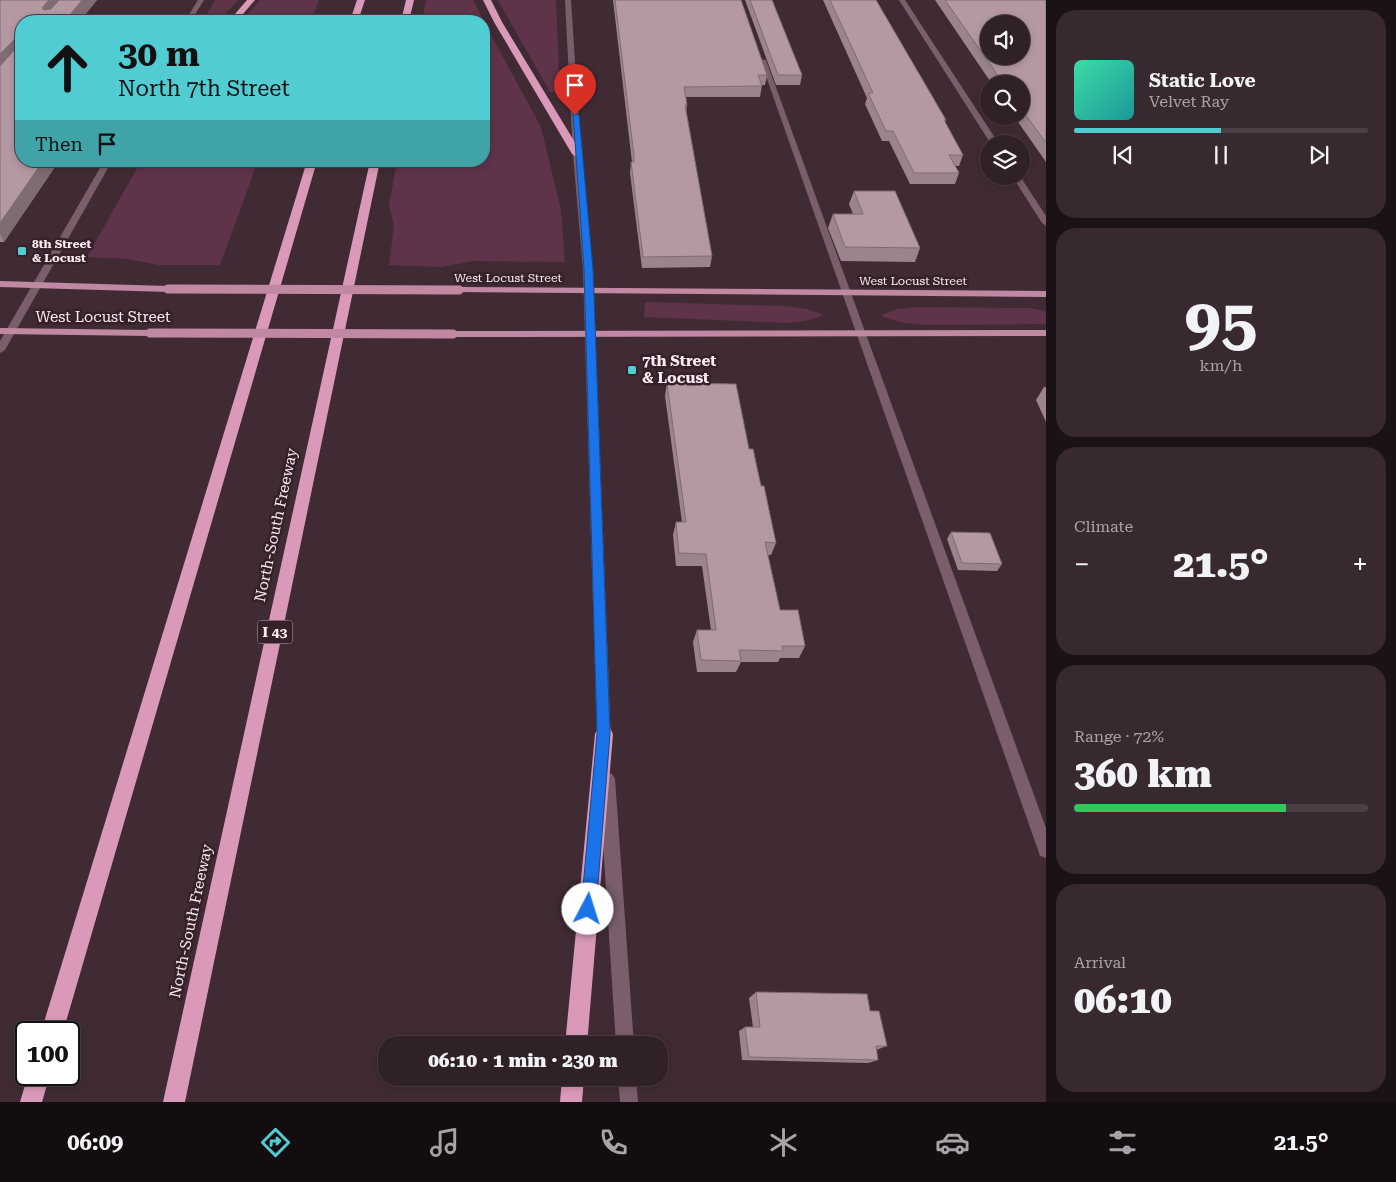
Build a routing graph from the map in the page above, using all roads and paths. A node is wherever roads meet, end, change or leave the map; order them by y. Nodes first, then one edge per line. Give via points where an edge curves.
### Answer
1 (201, 0) edge
2 (251, 0) edge
3 (360, 0) edge
4 (410, 0) edge
5 (487, 0) edge
6 (568, 0) edge
7 (902, 0) edge
8 (192, 15) edge
9 (238, 15) edge
10 (356, 15) edge
11 (406, 15) edge
12 (757, 47) edge
13 (989, 135) edge
14 (577, 154) junction
15 (105, 167) edge
16 (310, 167) edge
17 (374, 167) edge
18 (1022, 185) edge
19 (1046, 223) edge
20 (0, 284) edge
21 (38, 284) junction
22 (589, 290) junction
23 (846, 293) junction
24 (1046, 294) edge
25 (5, 331) edge
26 (860, 333) junction
27 (1046, 333) edge
28 (590, 334) junction
29 (0, 350) edge
30 (604, 734) junction
31 (1046, 850) edge
32 (55, 1021) edge
33 (577, 1036) edge
34 (624, 1036) edge
35 (36, 1086) edge
36 (572, 1086) edge
37 (628, 1086) edge
38 (31, 1102) edge
39 (174, 1102) edge
40 (571, 1102) edge
41 (629, 1102) edge

1 - 8 street
2 - 9 highway
3 - 10 highway
4 - 11 highway
5 - 14 highway
6 - 14 street
7 - 13 street
12 - 23 street
14 - 22 street
15 - 21 street
16 - 32 highway
17 - 39 highway, North-South Freeway / I 43
18 - 19 street
20 - 21 main road, West Locust Street
21 - 22 main road, West Locust Street, bridge via 168,288
21 - 25 street
22 - 23 main road, West Locust Street
22 - 28 street
23 - 24 main road, West Locust Street
23 - 26 street
25 - 28 main road, West Locust Street, bridge
25 - 29 street
26 - 27 main road, West Locust Street
26 - 28 main road, West Locust Street
26 - 31 street
28 - 30 street
30 - 33 highway
30 - 34 street
35 - 38 highway
36 - 40 highway
37 - 41 street

